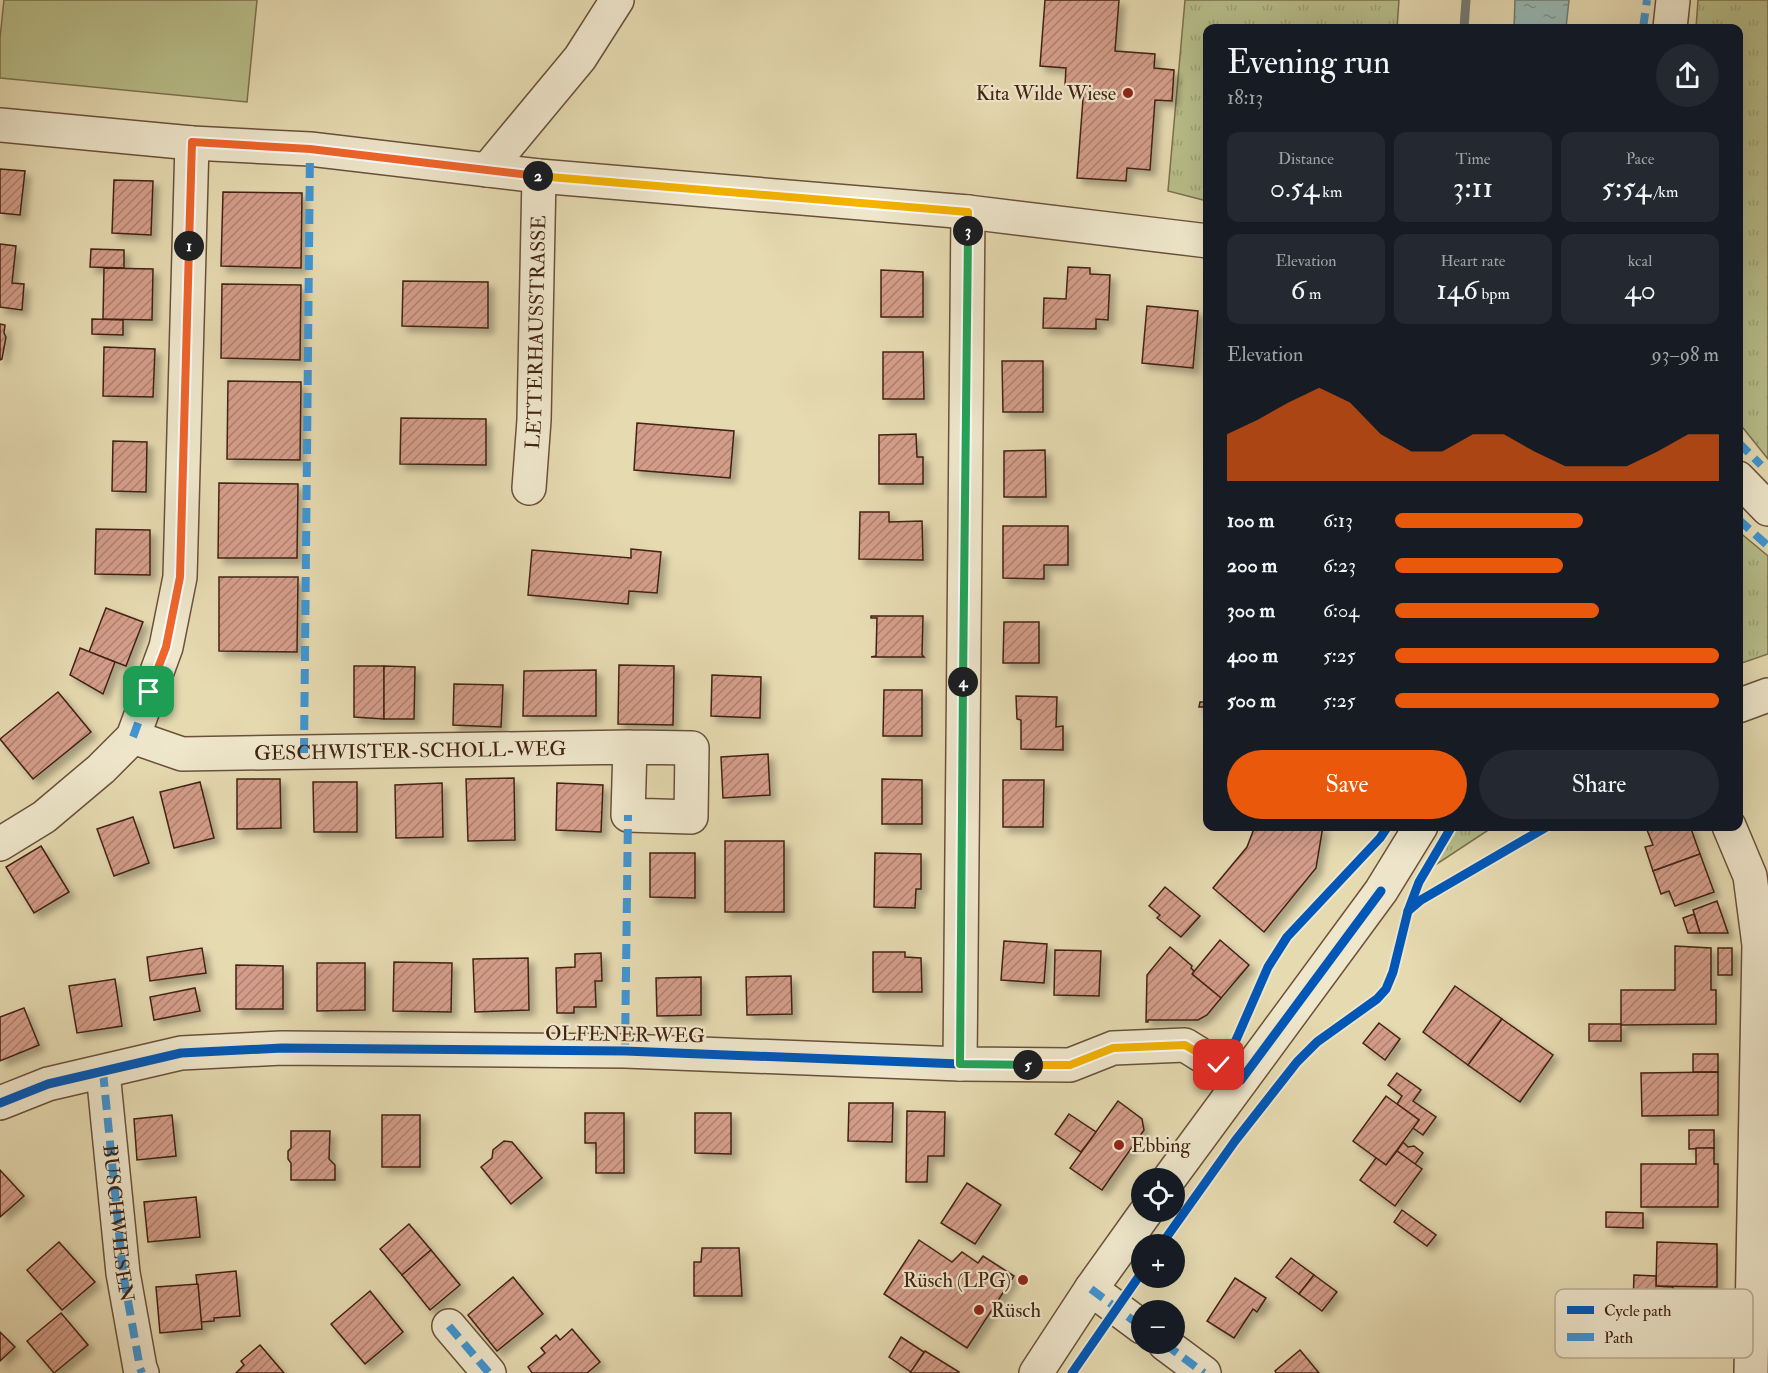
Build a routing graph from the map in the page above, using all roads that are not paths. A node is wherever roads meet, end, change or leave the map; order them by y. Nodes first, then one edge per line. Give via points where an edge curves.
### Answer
1 (617, 0) edge
2 (1673, 0) edge
3 (1670, 24) edge
4 (0, 124) edge
5 (192, 142) junction
6 (487, 171) junction
7 (539, 176) junction
8 (968, 212) junction
9 (1203, 240) edge
10 (1743, 483) edge
11 (529, 488) dead end
12 (1768, 509) edge
13 (1768, 695) edge
14 (1743, 704) edge
15 (133, 737) junction
16 (630, 747) junction
17 (1418, 831) edge
18 (1731, 831) edge
19 (0, 844) edge
20 (960, 1064) junction
21 (103, 1072) junction
22 (1241, 1080) junction
23 (0, 1102) edge
24 (1177, 1168) edge
25 (1139, 1222) edge
26 (1091, 1289) junction
27 (1753, 1289) edge
28 (1131, 1319) edge
29 (449, 1326) dead end
30 (1178, 1354) edge
31 (1751, 1358) edge
32 (142, 1373) edge
33 (489, 1373) edge
34 (1036, 1373) edge
35 (1204, 1373) edge
36 (1751, 1373) edge

1 - 6 street via 580,58
2 - 3 street
4 - 5 street
5 - 6 street via 310,149
5 - 15 street via 180,577 166,647
6 - 7 street
7 - 8 street
7 - 11 street, LETTERHAUSSTRASSE
8 - 9 street
8 - 20 street
10 - 12 street
13 - 14 street
15 - 16 street, GESCHWISTER-SCHOLL-WEG via 182,754
15 - 19 street via 44,817
16 - 16 street, GESCHWISTER-SCHOLL-WEG via 628,815 691,817 692,748
17 - 22 street via 1381,891
18 - 27 street via 1750,876 1759,945
20 - 21 street, OLFENER WEG via 625,1051 282,1048 181,1053
20 - 22 street, OLFENER WEG via 1070,1065 1113,1048 1185,1045
21 - 23 street, OLFENER WEG via 48,1084
21 - 32 street, BUSCHWIESEN via 123,1273
22 - 24 street
25 - 26 street
26 - 28 street
26 - 34 street
29 - 33 street
30 - 35 street
31 - 36 street

